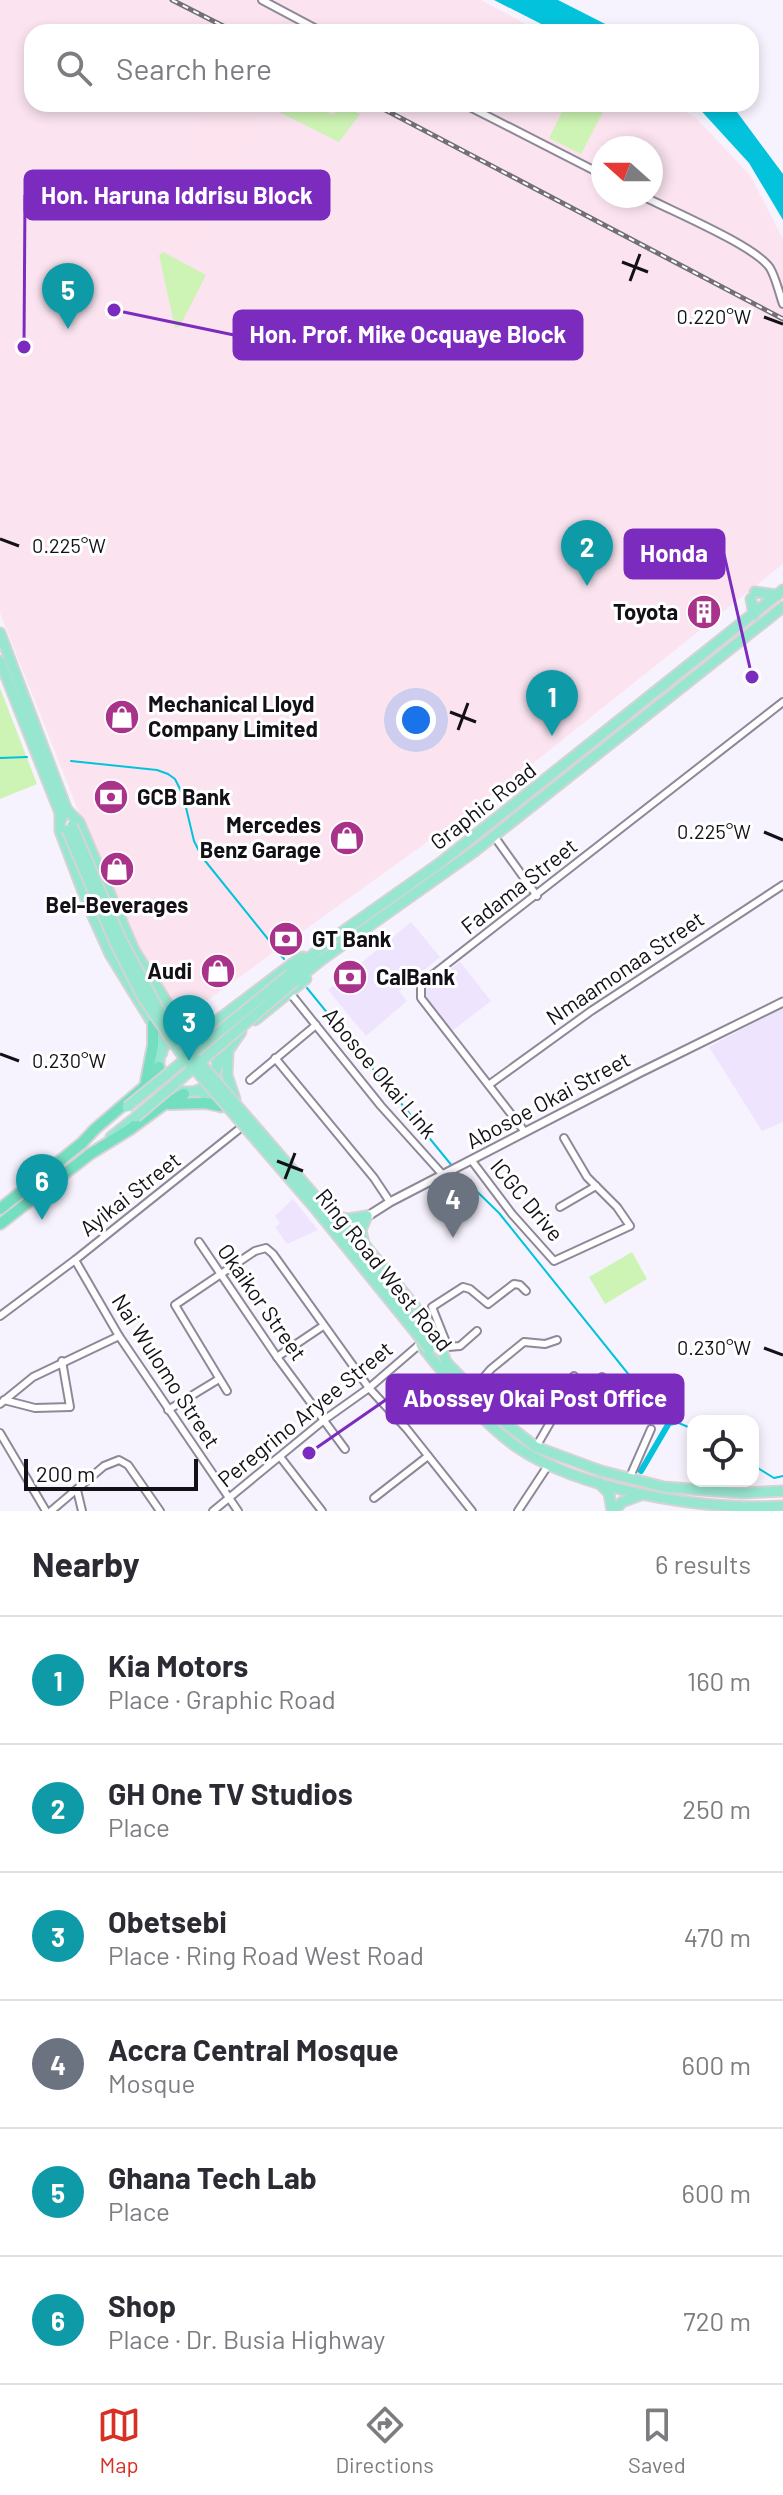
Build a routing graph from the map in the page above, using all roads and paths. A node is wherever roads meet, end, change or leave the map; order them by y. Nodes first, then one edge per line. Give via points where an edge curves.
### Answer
1 (262, 0) edge
2 (307, 24) edge
3 (480, 112) edge
4 (591, 169) edge
5 (663, 206) edge
6 (783, 304) edge
7 (780, 593) edge
8 (783, 607) edge
9 (754, 615) junction
10 (0, 633) edge
11 (0, 661) edge
12 (783, 702) edge
13 (47, 769) junction
14 (64, 812) junction
15 (494, 836) junction
16 (783, 885) edge
17 (537, 896) junction
18 (310, 964) junction
19 (293, 977) junction
20 (290, 993) junction
21 (783, 1002) edge
22 (153, 1024) junction
23 (316, 1025) junction
24 (193, 1034) junction
25 (229, 1045) junction
26 (162, 1053) junction
27 (275, 1058) junction
28 (159, 1067) junction
29 (217, 1069) junction
30 (250, 1080) dead end
31 (490, 1084) junction
32 (143, 1088) junction
33 (199, 1090) junction
34 (184, 1094) junction
35 (235, 1099) junction
36 (163, 1105) junction
37 (220, 1106) junction
38 (243, 1126) junction
39 (525, 1132) junction
40 (564, 1138) dead end
41 (82, 1143) junction
42 (90, 1154) junction
43 (468, 1163) junction
44 (444, 1175) junction
45 (596, 1186) junction
46 (390, 1202) junction
47 (560, 1207) dead end
48 (0, 1209) edge
49 (335, 1215) junction
50 (367, 1216) junction
51 (0, 1224) edge
52 (349, 1228) junction
53 (334, 1237) junction
54 (199, 1242) dead end
55 (364, 1244) junction
56 (75, 1260) junction
57 (219, 1275) junction
58 (526, 1291) dead end
59 (0, 1316) edge
60 (323, 1326) junction
61 (477, 1331) dead end
62 (119, 1336) junction
63 (557, 1340) dead end
64 (451, 1349) junction
65 (429, 1350) junction
66 (277, 1357) junction
67 (62, 1361) junction
68 (445, 1361) junction
69 (574, 1376) dead end
70 (602, 1377) dead end
71 (219, 1379) junction
72 (369, 1388) junction
73 (227, 1391) dead end
74 (472, 1391) junction
75 (2, 1402) edge
76 (562, 1402) junction
77 (168, 1410) junction
78 (324, 1420) junction
79 (651, 1429) dead end
80 (0, 1433) edge
81 (536, 1447) junction
82 (345, 1449) dead end
83 (428, 1456) junction
84 (281, 1458) junction
85 (549, 1464) junction
86 (596, 1481) junction
87 (626, 1484) junction
88 (77, 1490) junction
89 (783, 1491) edge
90 (649, 1495) junction
91 (374, 1498) dead end
92 (229, 1499) junction
93 (779, 1508) edge
94 (721, 1509) edge
95 (758, 1509) edge
96 (49, 1511) edge
97 (82, 1511) edge
98 (160, 1511) edge
99 (213, 1511) edge
100 (238, 1511) edge
101 (322, 1511) edge
102 (472, 1511) edge
103 (518, 1511) edge
104 (613, 1511) edge

1 - 2 street
3 - 4 street
5 - 6 street via 763,261
7 - 9 main road, Graphic Road
7 - 9 main road via 753,596
8 - 15 main road, Graphic Road
9 - 18 main road, Graphic Road
10 - 13 main road
11 - 13 main road
12 - 17 street, Fadama Street
13 - 14 main road
14 - 22 main road via 60,831 96,924
14 - 24 main road via 79,822 134,950 179,1022
14 - 65 main road, Ring Road West Road, bridge via 126,948 182,1048 311,1191
15 - 17 street
15 - 18 main road, Graphic Road
16 - 31 street, Nmaamonaa Street
17 - 31 street, Fadama Street via 419,989
18 - 19 main road
18 - 20 main road, Graphic Road via 306,980
18 - 24 main road, Graphic Road via 303,957 296,961
19 - 41 main road, bridge
19 - 42 main road, bridge
20 - 23 street, Abosoe Okai Link
20 - 25 main road, Graphic Road
21 - 39 street, Abosoe Okai Street
22 - 26 main road
22 - 32 highway
23 - 27 street
23 - 44 street, Abosoe Okai Link
24 - 26 main road via 172,1038
24 - 29 main road via 211,1048
25 - 29 main road, Graphic Road
25 - 35 main road via 227,1075
26 - 28 main road
27 - 30 street
27 - 46 street
28 - 32 highway
28 - 34 main road via 165,1083
29 - 33 main road
29 - 35 main road, Ring Road West Road
31 - 39 street, Fadama Street
32 - 41 highway
33 - 34 main road
33 - 37 main road, Ring Road West Road
34 - 36 highway
35 - 49 main road, Ring Road West Road via 306,1188
36 - 37 highway
36 - 42 highway
37 - 38 main road, Ring Road West Road
38 - 53 main road, Ring Road West Road
38 - 56 street, Ayikai Street
39 - 43 street, Abosoe Okai Street
40 - 45 street
41 - 48 highway
42 - 51 highway
43 - 44 street, Abosoe Okai Street
43 - 45 street, ICGC Drive via 554,1261 630,1226
44 - 46 street, Abosoe Okai Street
45 - 47 street
46 - 50 street, Abosoe Okai Street
49 - 50 main road
49 - 52 main road, Ring Road West Road
50 - 52 street, Abosoe Okai Street
50 - 55 main road via 361,1230
52 - 53 street, Abosoe Okai Street
52 - 55 main road, Ring Road West Road
53 - 65 main road, Ring Road West Road
54 - 57 street, Okaikor Street
55 - 68 main road, Ring Road West Road via 438,1338
56 - 59 street, Ayikai Street
56 - 62 street, Nai Wulomo Street
57 - 60 street via 266,1248
57 - 66 street, Okaikor Street
57 - 71 street via 175,1310
58 - 64 street via 514,1284 488,1304 463,1287 432,1307
60 - 66 street
60 - 72 street
61 - 64 street
62 - 67 street
62 - 77 street, Nai Wulomo Street
63 - 74 street via 524,1342
64 - 68 street
65 - 68 main road
65 - 72 street, Peregrino Aryee Street
65 - 85 main road, Ring Road West Road via 488,1423
66 - 78 street, Okaikor Street
67 - 75 street
67 - 75 street via 70,1407
68 - 74 main road, Ring Road West Road
69 - 76 street
70 - 76 street via 588,1405
71 - 73 street
71 - 77 street
72 - 78 street, Peregrino Aryee Street
72 - 83 street
74 - 81 main road, Ring Road West Road
76 - 81 street
77 - 92 street, Nai Wulomo Street
78 - 82 street, Okaikor Street
78 - 84 street, Peregrino Aryee Street
79 - 87 street
80 - 96 street
81 - 87 main road, Ring Road West Road
83 - 91 street
83 - 102 street
84 - 92 street, Peregrino Aryee Street
84 - 101 street
85 - 86 main road, Ring Road West Road
85 - 103 street
86 - 87 main road, Ring Road West Road
86 - 104 main road via 609,1493
87 - 89 main road, Ring Road West Road
87 - 90 main road, Ring Road West Road
88 - 96 street
88 - 97 street
88 - 98 street via 119,1460
90 - 94 main road, Ring Road West Road
90 - 104 main road via 630,1498
92 - 99 street, Peregrino Aryee Street
92 - 100 street, Nai Wulomo Street
93 - 95 main road, Ring Road West Road
94 - 95 main road, Ring Road West Road

